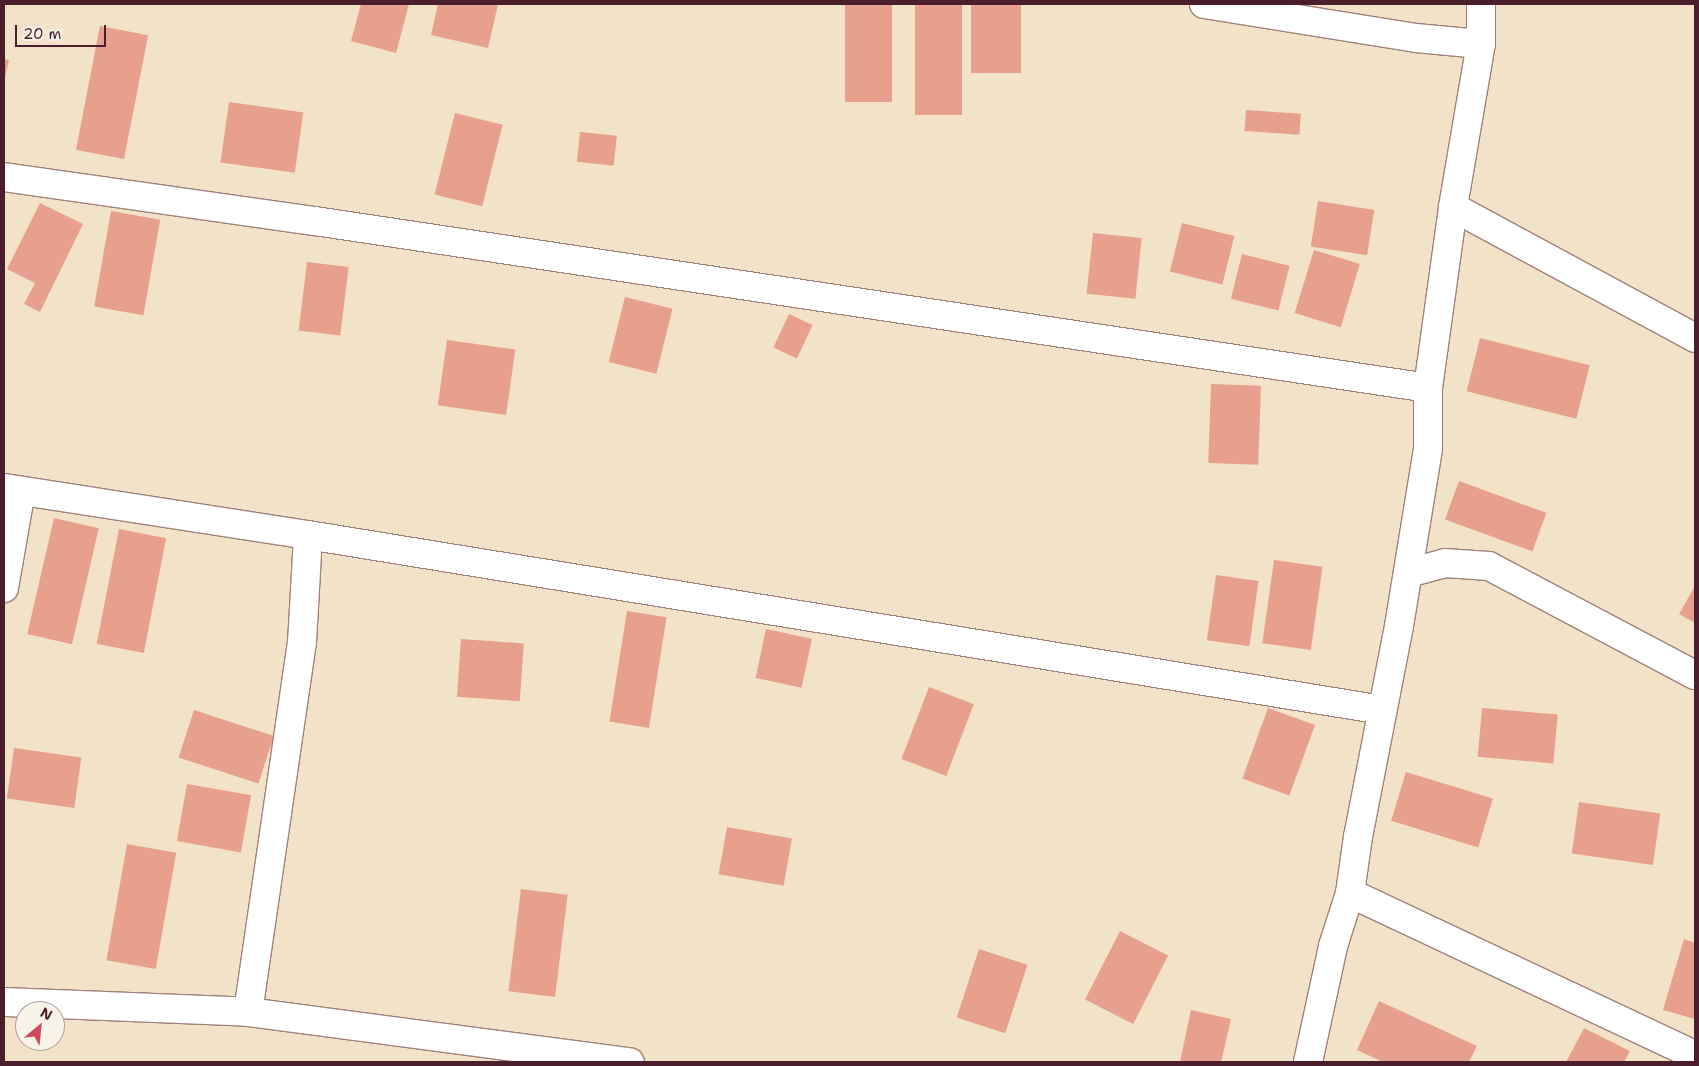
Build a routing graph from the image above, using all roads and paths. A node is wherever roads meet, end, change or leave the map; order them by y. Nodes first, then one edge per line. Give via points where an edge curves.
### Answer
1 (1204, 4) edge
2 (1481, 4) edge
3 (1481, 44) junction
4 (4, 177) edge
5 (1453, 207) junction
6 (1695, 338) edge
7 (1428, 388) junction
8 (12, 490) edge
9 (308, 535) junction
10 (1408, 573) junction
11 (4, 588) edge
12 (1695, 675) edge
13 (1382, 710) junction
14 (1350, 893) junction
15 (4, 1002) edge
16 (248, 1012) junction
17 (1695, 1056) edge
18 (630, 1062) edge
19 (1308, 1062) edge

1 - 3 street via 1416,38
2 - 3 street
3 - 5 street
4 - 7 street via 334,223
5 - 6 street
5 - 7 street
7 - 10 street via 1428,448
8 - 9 street
8 - 11 street
9 - 13 street
9 - 16 street via 302,643
10 - 12 street via 1445,563 1489,566
10 - 13 street
13 - 14 street
14 - 17 street
14 - 19 street via 1333,946
15 - 16 street
16 - 18 street

